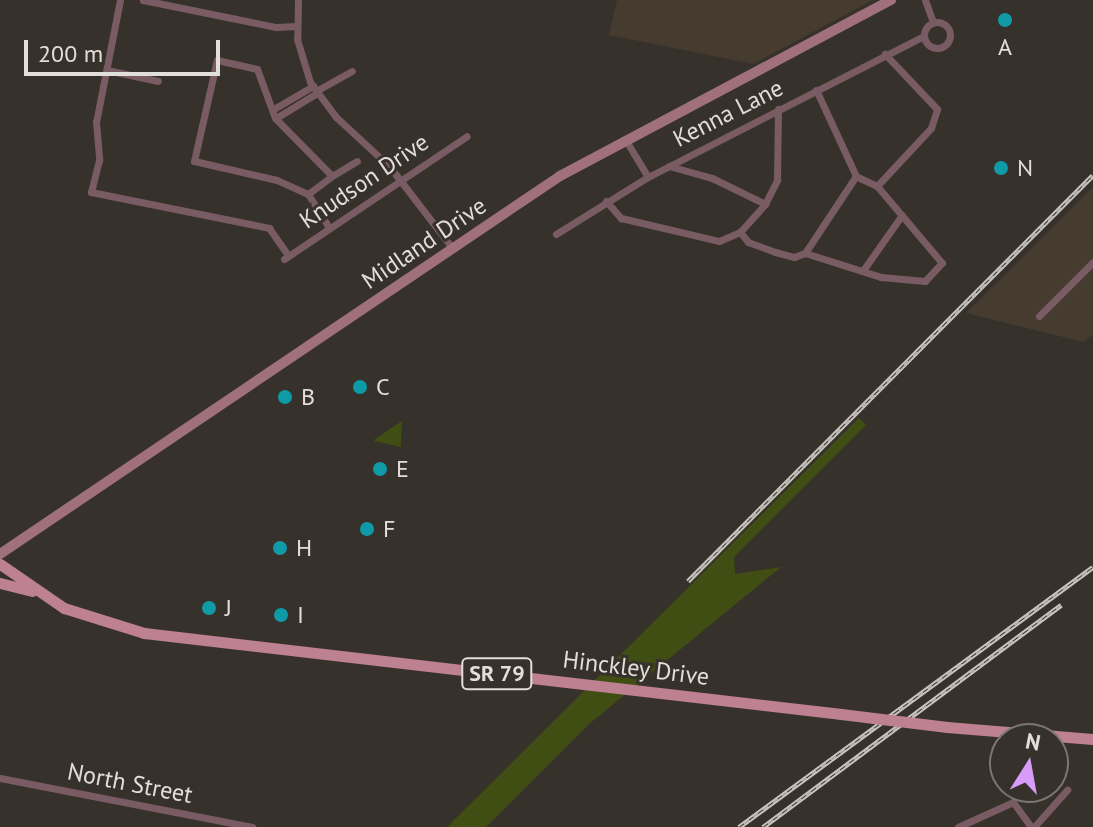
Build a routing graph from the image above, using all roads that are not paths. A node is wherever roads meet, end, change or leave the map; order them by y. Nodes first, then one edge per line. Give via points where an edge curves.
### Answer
1 (120, 0) edge
2 (143, 0) edge
3 (298, 0) edge
4 (891, 0) edge
5 (925, 0) edge
6 (933, 22) junction
7 (296, 26) junction
8 (924, 36) junction
9 (885, 54) junction
10 (107, 70) junction
11 (352, 71) dead end
12 (158, 81) dead end
13 (315, 90) junction
14 (816, 90) junction
15 (778, 109) junction
16 (272, 110) junction
17 (276, 118) junction
18 (467, 136) dead end
19 (625, 139) junction
20 (357, 161) dead end
21 (669, 166) junction
22 (332, 176) junction
23 (856, 176) junction
24 (648, 177) junction
25 (400, 180) junction
26 (877, 186) junction
27 (308, 194) junction
28 (606, 201) junction
29 (765, 204) junction
30 (902, 215) junction
31 (329, 228) junction
32 (740, 232) junction
33 (556, 234) dead end
34 (453, 249) junction
35 (805, 253) junction
36 (1093, 262) edge
37 (864, 269) junction
38 (1039, 316) dead end
39 (0, 554) edge
40 (0, 564) edge
41 (0, 583) edge
42 (37, 592) junction
43 (1093, 739) edge
44 (0, 778) edge
45 (1055, 803) edge
46 (252, 827) edge
47 (958, 827) edge
48 (1032, 827) edge

1 - 10 street
2 - 7 street via 276,27
3 - 7 street
4 - 19 main road, Midland Drive
5 - 6 street
6 - 8 street
6 - 8 street via 949,28 949,42 933,47
7 - 13 street
8 - 9 street, Kenna Lane
9 - 14 street, Kenna Lane
9 - 26 street via 937,109 931,128
10 - 12 street
10 - 31 street, Knudson Drive via 96,122 99,160 91,192 269,228 286,257
11 - 13 street
13 - 16 street
13 - 17 street
13 - 25 street
14 - 15 street, Kenna Lane
14 - 23 street
15 - 21 street, Kenna Lane
15 - 29 street via 777,180
16 - 17 street
16 - 27 street via 257,69 214,62 194,161 285,182
17 - 22 street
18 - 25 street, Knudson Drive
19 - 24 street
19 - 34 main road, Midland Drive
20 - 22 street
21 - 24 street, Kenna Lane
21 - 29 street via 712,178
22 - 27 street
23 - 26 street
23 - 35 street
24 - 28 street, Kenna Lane
25 - 31 street, Knudson Drive
25 - 34 street
26 - 30 street
27 - 31 street
28 - 32 street via 621,218 719,241
28 - 33 street, Kenna Lane
29 - 32 street
30 - 37 street
30 - 37 street via 942,263 925,281 881,277
32 - 35 street via 748,242 775,252 794,257
34 - 39 main road, Midland Drive
35 - 37 street
36 - 38 street
40 - 42 main road, Hinckley Drive / SR 79
41 - 42 main road
42 - 43 main road, Hinckley Drive / SR 79, bridge via 107,625 144,633 947,727
44 - 46 street, North Street
45 - 48 street
47 - 48 street via 1013,802

